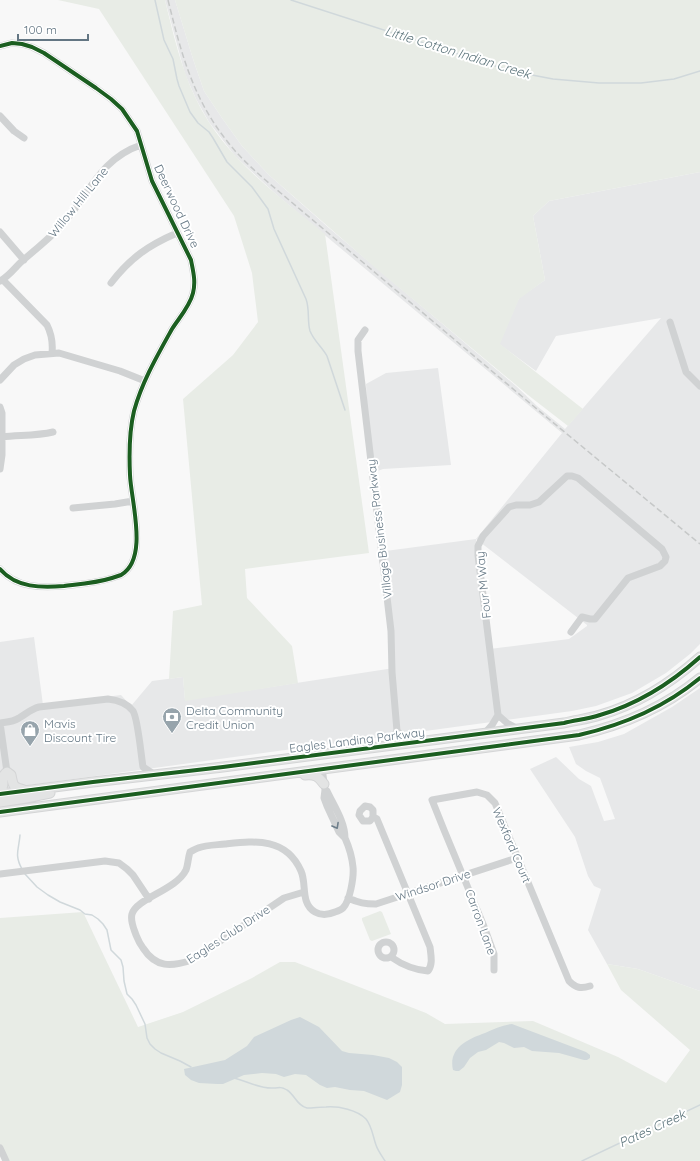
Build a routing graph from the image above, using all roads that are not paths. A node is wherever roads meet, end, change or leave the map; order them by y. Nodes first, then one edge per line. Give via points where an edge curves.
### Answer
1 (0, 46) edge
2 (0, 116) edge
3 (24, 138) dead end
4 (141, 145) junction
5 (0, 232) edge
6 (177, 233) junction
7 (24, 260) junction
8 (1, 281) edge
9 (112, 283) dead end
10 (670, 322) dead end
11 (365, 330) dead end
12 (52, 353) junction
13 (0, 380) edge
14 (145, 381) junction
15 (700, 386) edge
16 (0, 407) edge
17 (53, 432) dead end
18 (2, 437) junction
19 (0, 469) edge
20 (133, 500) junction
21 (73, 508) dead end
22 (0, 569) edge
23 (571, 632) dead end
24 (700, 657) edge
25 (700, 678) edge
26 (498, 715) junction
27 (0, 723) edge
28 (518, 729) junction
29 (397, 731) junction
30 (485, 733) junction
31 (413, 743) junction
32 (385, 746) junction
33 (347, 765) junction
34 (143, 766) junction
35 (322, 768) junction
36 (7, 772) junction
37 (155, 776) junction
38 (132, 778) junction
39 (242, 780) junction
40 (74, 785) junction
41 (325, 789) junction
42 (0, 791) edge
43 (28, 791) junction
44 (0, 794) edge
45 (0, 802) edge
46 (0, 812) edge
47 (374, 817) dead end
48 (345, 838) junction
49 (517, 858) junction
50 (0, 874) edge
51 (463, 875) junction
52 (304, 892) junction
53 (408, 894) junction
54 (348, 898) junction
55 (150, 899) junction
56 (390, 957) dead end
57 (494, 970) dead end
58 (590, 986) dead end
59 (0, 1148) edge
60 (6, 1161) edge

1 - 4 street, Deerwood Drive via 22,44 62,64 122,109 137,131
2 - 3 street
4 - 6 street, Deerwood Drive via 152,181
4 - 7 street, Willow Hill Lane via 121,154 109,164 70,216
5 - 7 street
6 - 9 street via 159,240 131,260
6 - 14 street, Deerwood Drive via 193,270 193,294
7 - 8 street, Willow Hill Lane
8 - 12 street via 47,325 53,343
10 - 15 street via 686,372
11 - 29 street, Village Business Parkway via 358,340 358,351 390,632
12 - 13 street via 24,359
12 - 14 street via 97,363
14 - 20 street, Deerwood Drive via 134,412 131,431 129,451
16 - 18 street
17 - 18 street
18 - 19 street
20 - 21 street
20 - 22 street, Deerwood Drive via 136,552 133,561 121,575 100,581 38,587 12,579
23 - 26 street, Four M Way via 582,617 595,618 628,578 660,566 666,557 662,549 578,478 567,476 539,502 509,507 483,536 478,546
24 - 28 main road, Eagles Landing Parkway via 659,689 630,704 600,715
25 - 33 main road, Eagles Landing Parkway via 663,704 605,729 569,737
26 - 28 street
26 - 30 street
27 - 34 street via 18,719 33,708 117,700 133,711
27 - 36 street
28 - 30 main road, Eagles Landing Parkway
29 - 31 street
29 - 32 street via 395,737
30 - 31 main road, Eagles Landing Parkway
31 - 32 main road, Eagles Landing Parkway
32 - 37 main road, Eagles Landing Parkway
33 - 35 main road, Eagles Landing Parkway
33 - 41 main road via 330,772 326,777
34 - 37 street
34 - 38 street
35 - 39 main road, Eagles Landing Parkway
35 - 41 street
36 - 42 main road via 3,777 4,784
36 - 43 main road via 11,775 16,788
37 - 38 main road, Eagles Landing Parkway
38 - 40 main road, Eagles Landing Parkway
39 - 41 main road via 267,780 312,774 317,776
39 - 46 main road, Eagles Landing Parkway
40 - 43 main road, Eagles Landing Parkway
40 - 45 main road via 51,793
41 - 48 street via 343,825
41 -> 48 street via 331,806 330,814
43 - 44 main road, Eagles Landing Parkway
47 - 53 street
48 - 54 street via 353,867 353,882
49 - 51 street, Windsor Drive
49 - 51 street, Wexford Court via 495,803 487,795 477,792 432,800
49 - 58 street, Wexford Court via 569,981 581,988
50 - 55 street via 105,861 119,863 133,875
51 - 53 street, Windsor Drive
51 - 57 street, Carron Lane via 494,954
52 - 54 street via 309,907 321,915 338,911 344,907
52 - 55 street via 301,871 288,853 279,846 266,842 243,842 198,847 190,852 186,870 179,878
52 - 55 street, Eagles Club Drive via 284,898 192,960 170,965 158,963 148,956 137,940 133,912
53 - 54 street, Windsor Drive via 376,904 365,904
53 - 56 street via 430,947 432,961 428,971 420,971
59 - 60 street

